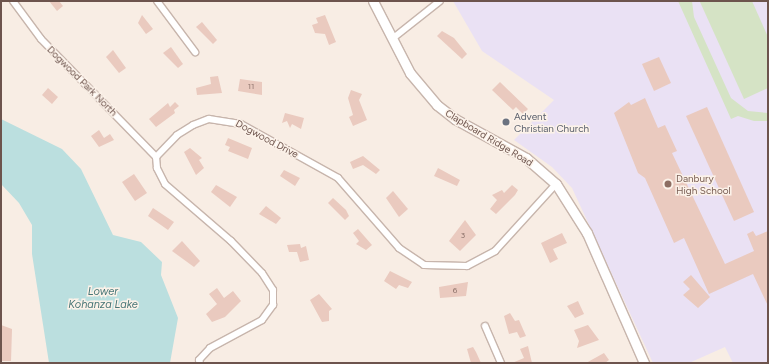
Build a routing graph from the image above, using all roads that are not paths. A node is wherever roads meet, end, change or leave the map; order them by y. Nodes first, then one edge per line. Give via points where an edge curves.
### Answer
1 (13, 1) edge
2 (157, 1) edge
3 (373, 1) edge
4 (440, 1) edge
5 (392, 39) junction
6 (195, 52) dead end
7 (156, 157) junction
8 (556, 184) junction
9 (485, 326) dead end
10 (200, 361) edge
11 (501, 363) edge
12 (644, 363) edge

1 - 7 street, Dogwood Park North via 41,39
2 - 6 street
3 - 5 main road, Clapboard Ridge Road
4 - 5 street
5 - 8 main road, Clapboard Ridge Road via 410,73 437,105 461,123 526,158
7 - 8 street, Dogwood Drive via 177,135 209,119 241,124 338,178 399,248 423,265 444,268 467,266 495,251
7 - 10 street via 157,168 165,184 231,241 262,273 272,290 273,305 262,320 210,348
8 - 12 main road, Clapboard Ridge Road via 587,233
9 - 11 street

